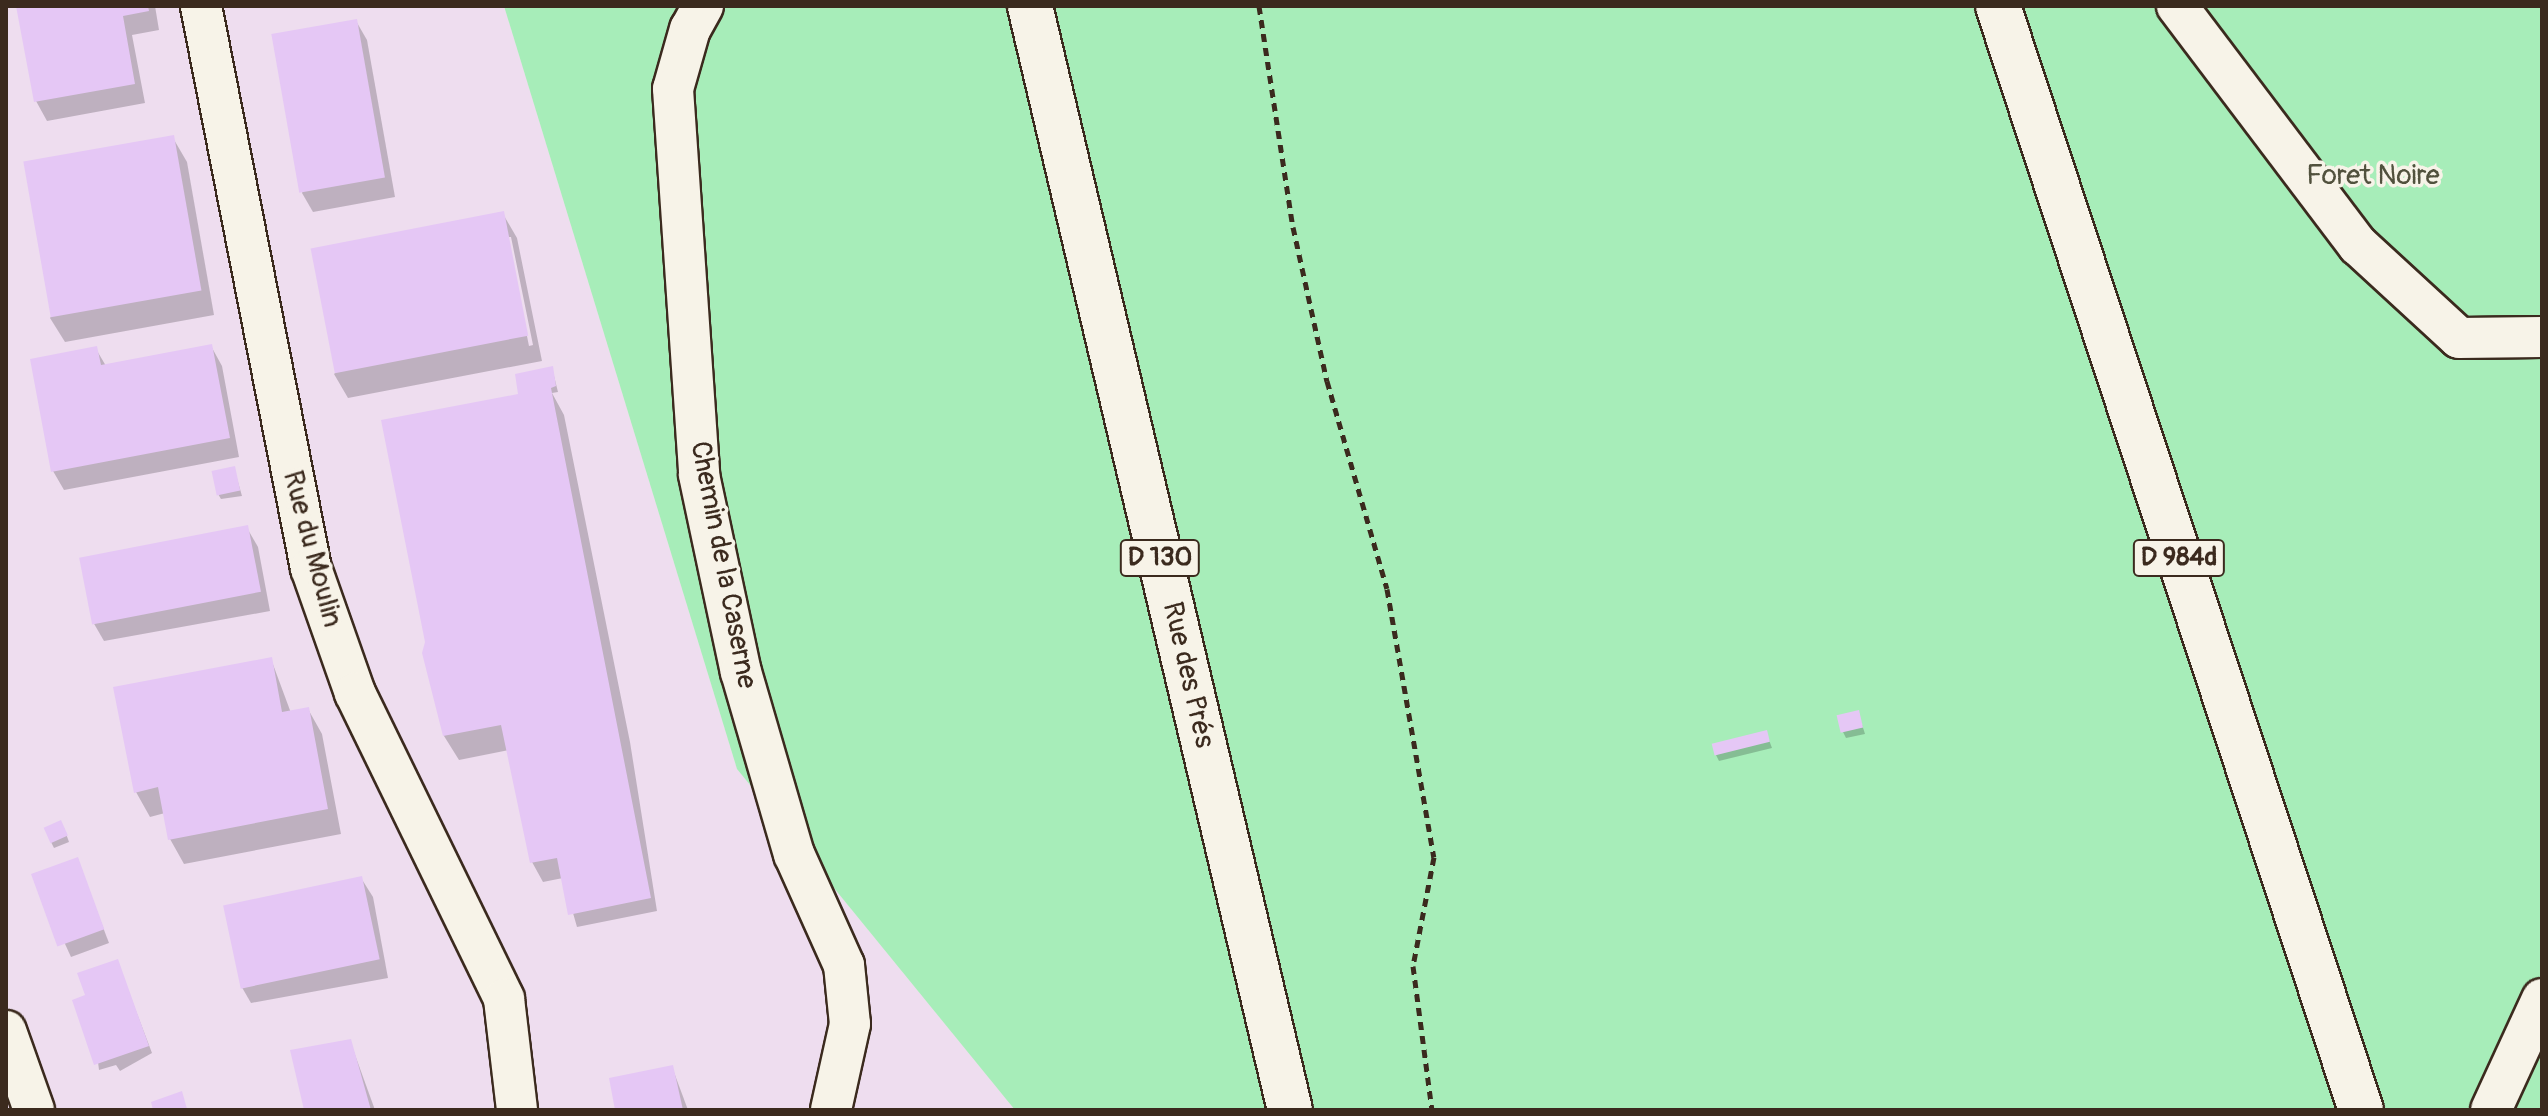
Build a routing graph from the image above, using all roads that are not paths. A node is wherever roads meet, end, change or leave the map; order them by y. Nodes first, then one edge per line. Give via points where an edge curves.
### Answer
1 (201, 6) edge
2 (703, 6) edge
3 (1030, 6) edge
4 (1998, 6) edge
5 (2177, 6) edge
6 (2542, 337) edge
7 (2542, 999) edge
8 (6, 1031) edge
9 (34, 1110) edge
10 (517, 1110) edge
11 (831, 1110) edge
12 (1290, 1110) edge
13 (2361, 1110) edge
14 (2491, 1110) edge

1 - 10 street, Rue du Moulin via 311,568 355,693 504,999
2 - 11 street, Chemin de la Caserne via 690,29 673,89 699,475 741,672 794,854 844,965 850,1024
3 - 12 main road, Rue des Prés / D 130
4 - 13 main road, D 984d
5 - 6 street via 2358,245 2459,338
7 - 14 street
8 - 9 street

